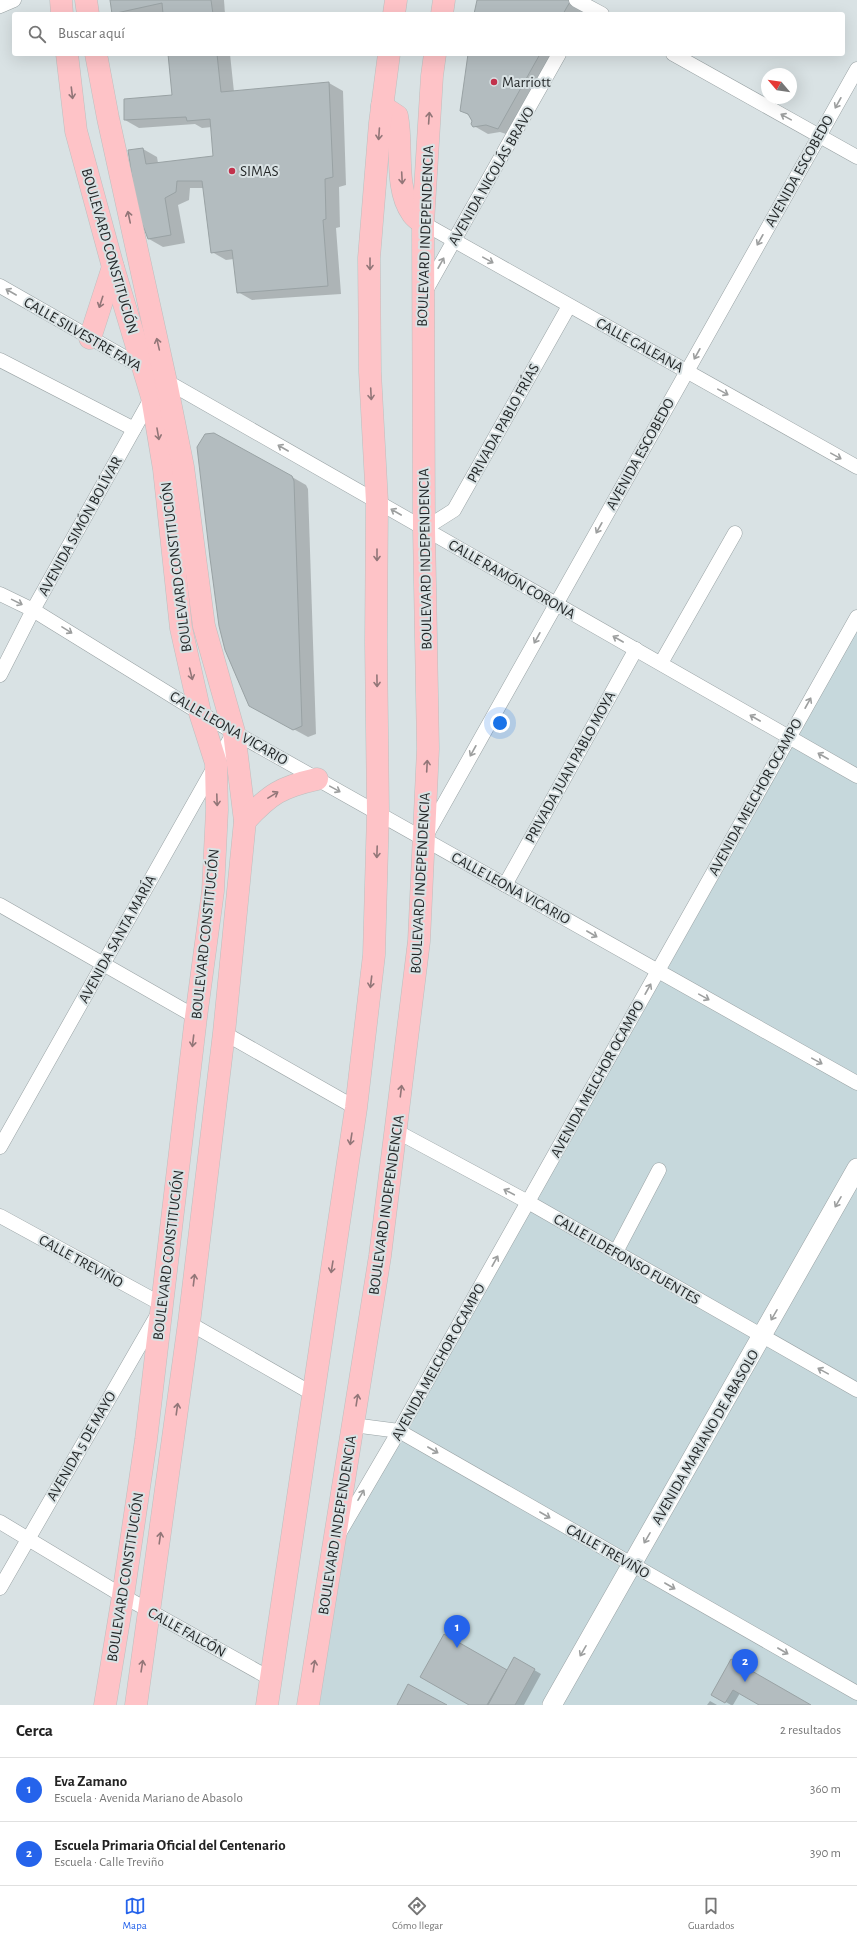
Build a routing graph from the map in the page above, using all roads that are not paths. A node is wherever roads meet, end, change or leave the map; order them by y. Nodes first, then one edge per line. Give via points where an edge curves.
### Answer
1 (14, 0) edge
2 (61, 0) edge
3 (86, 0) edge
4 (396, 0) edge
5 (444, 0) edge
6 (584, 5) edge
7 (0, 6) edge
8 (62, 12) edge
9 (88, 12) edge
10 (394, 12) edge
11 (442, 12) edge
12 (598, 12) edge
13 (67, 56) edge
14 (96, 56) edge
15 (389, 56) edge
16 (436, 56) edge
17 (559, 56) edge
18 (677, 56) edge
19 (857, 68) edge
20 (382, 106) junction
21 (819, 136) junction
22 (857, 157) edge
23 (423, 223) junction
24 (454, 241) junction
25 (113, 267) junction
26 (0, 286) edge
27 (422, 297) junction
28 (569, 306) junction
29 (90, 338) junction
30 (0, 360) edge
31 (144, 369) junction
32 (687, 371) junction
33 (159, 389) junction
34 (134, 429) junction
35 (857, 467) edge
36 (377, 502) junction
37 (424, 529) junction
38 (736, 533) dead end
39 (0, 594) edge
40 (556, 604) junction
41 (33, 610) junction
42 (857, 617) edge
43 (636, 649) junction
44 (661, 664) junction
45 (0, 675) edge
46 (200, 713) junction
47 (234, 732) junction
48 (789, 737) junction
49 (216, 763) junction
50 (857, 776) edge
51 (317, 779) junction
52 (378, 813) junction
53 (245, 821) junction
54 (424, 839) junction
55 (505, 885) junction
56 (0, 905) edge
57 (103, 964) junction
58 (657, 971) junction
59 (196, 1017) junction
60 (224, 1033) junction
61 (857, 1083) edge
62 (356, 1108) junction
63 (396, 1131) junction
64 (0, 1146) edge
65 (857, 1168) edge
66 (659, 1170) dead end
67 (528, 1202) junction
68 (0, 1216) edge
69 (616, 1252) junction
70 (163, 1305) junction
71 (189, 1323) junction
72 (762, 1336) junction
73 (857, 1390) edge
74 (313, 1394) junction
75 (353, 1425) junction
76 (399, 1431) junction
77 (0, 1522) edge
78 (28, 1537) junction
79 (335, 1541) junction
80 (632, 1564) junction
81 (0, 1588) edge
82 (123, 1596) junction
83 (150, 1611) junction
84 (272, 1679) junction
85 (857, 1693) edge
86 (105, 1705) edge
87 (136, 1705) edge
88 (267, 1705) edge
89 (308, 1705) edge
90 (552, 1705) edge

1 - 7 street
2 - 8 main road
3 - 9 main road
4 - 10 main road
5 - 11 main road
6 - 12 street
13 -> 25 main road, BOULEVARD CONSTITUCIÓN via 76,131
33 -> 14 main road, BOULEVARD CONSTITUCIÓN
15 - 20 main road
23 -> 16 main road, BOULEVARD INDEPENDENCIA via 432,76
17 - 24 street, AVENIDA NICOLÁS BRAVO
21 -> 18 street
19 -> 21 street, AVENIDA ESCOBEDO
20 -> 23 main road via 397,116 400,129 402,193 412,213
20 -> 36 main road via 370,258 370,372
21 - 22 street
21 -> 32 street, AVENIDA ESCOBEDO
23 - 24 street, CALLE GALEANA
23 - 27 main road, BOULEVARD INDEPENDENCIA
27 -> 24 street, AVENIDA NICOLÁS BRAVO
24 -> 28 street, CALLE GALEANA
25 -> 29 main road
25 - 31 main road, BOULEVARD CONSTITUCIÓN
29 -> 26 street, CALLE SILVESTRE FAYA
27 - 37 main road, BOULEVARD INDEPENDENCIA
28 - 32 street, CALLE GALEANA
28 - 37 street, PRIVADA PABLO FRÍAS via 454,510
29 - 31 street, CALLE SILVESTRE FAYA
30 - 34 street
31 - 33 main road, BOULEVARD CONSTITUCIÓN
32 -> 35 street, CALLE GALEANA
32 -> 40 street, AVENIDA ESCOBEDO
33 - 34 street, AVENIDA SIMÓN BOLÍVAR
36 -> 33 street, CALLE RAMÓN CORONA
33 -> 46 main road, BOULEVARD CONSTITUCIÓN via 164,469 181,628
33 - 47 main road, BOULEVARD CONSTITUCIÓN via 184,467 204,626
34 - 41 street, AVENIDA SIMÓN BOLÍVAR
37 -> 36 street, CALLE RAMÓN CORONA
36 -> 52 main road
37 - 40 street, CALLE RAMÓN CORONA
54 -> 37 main road, BOULEVARD INDEPENDENCIA via 428,749
38 - 44 street
39 -> 41 street, CALLE LEONA VICARIO
43 -> 40 street, CALLE RAMÓN CORONA
40 -> 54 street, AVENIDA ESCOBEDO
41 - 45 street, AVENIDA SIMÓN BOLÍVAR
41 -> 46 street, CALLE LEONA VICARIO
48 -> 42 street, AVENIDA MELCHOR OCAMPO
43 - 44 street, CALLE RAMÓN CORONA
43 - 55 street, PRIVADA JUAN PABLO MOYA
48 -> 44 street, CALLE RAMÓN CORONA
46 - 47 street, CALLE LEONA VICARIO
46 - 49 main road, BOULEVARD CONSTITUCIÓN
47 - 49 street, AVENIDA SANTA MARÍA
47 - 51 street, CALLE LEONA VICARIO
47 - 53 main road, BOULEVARD CONSTITUCIÓN
50 -> 48 street, CALLE RAMÓN CORONA
48 - 58 street, AVENIDA MELCHOR OCAMPO
49 - 57 street, AVENIDA SANTA MARÍA
49 -> 59 main road, BOULEVARD CONSTITUCIÓN via 217,810 213,891
51 -> 52 street, CALLE LEONA VICARIO
53 -> 51 main road via 262,802 274,794 292,785
52 - 54 street, CALLE LEONA VICARIO
52 -> 62 main road via 374,955
53 - 60 main road, BOULEVARD CONSTITUCIÓN
54 - 55 street, CALLE LEONA VICARIO
63 -> 54 main road, BOULEVARD INDEPENDENCIA via 419,941
55 -> 58 street, CALLE LEONA VICARIO
56 - 57 street
57 - 59 street
57 - 64 street, AVENIDA SANTA MARÍA
58 -> 61 street, CALLE LEONA VICARIO
67 -> 58 street, AVENIDA MELCHOR OCAMPO
59 -> 70 main road, BOULEVARD CONSTITUCIÓN
60 - 62 street
71 -> 60 main road, BOULEVARD CONSTITUCIÓN
62 -> 74 main road
67 -> 63 street, CALLE ILDEFONSO FUENTES
75 -> 63 main road, BOULEVARD INDEPENDENCIA via 380,1256
65 -> 72 street, AVENIDA MARIANO DE ABASOLO
66 - 69 street
67 - 69 street, CALLE ILDEFONSO FUENTES
76 -> 67 street, AVENIDA MELCHOR OCAMPO
68 - 70 street, CALLE TREVIÑO
69 - 72 street, CALLE ILDEFONSO FUENTES
70 - 78 street, AVENIDA 5 DE MAYO
70 - 82 main road, BOULEVARD CONSTITUCIÓN
71 - 74 street
83 -> 71 main road, BOULEVARD CONSTITUCIÓN
73 -> 72 street, CALLE ILDEFONSO FUENTES
72 -> 80 street, AVENIDA MARIANO DE ABASOLO
74 - 84 main road
75 - 76 street, CALLE TREVIÑO
75 - 79 main road, BOULEVARD INDEPENDENCIA
79 -> 76 street, AVENIDA MELCHOR OCAMPO
76 -> 80 street, CALLE TREVIÑO
77 - 78 street, CALLE FALCÓN
78 - 81 street, AVENIDA 5 DE MAYO
78 - 82 street, CALLE FALCÓN
89 -> 79 main road, BOULEVARD INDEPENDENCIA
80 -> 85 street, CALLE TREVIÑO
80 -> 90 street, AVENIDA MARIANO DE ABASOLO
82 - 83 street, CALLE FALCÓN
82 - 86 main road, BOULEVARD CONSTITUCIÓN
83 - 84 street, CALLE FALCÓN
87 -> 83 main road, BOULEVARD CONSTITUCIÓN
84 - 88 main road

